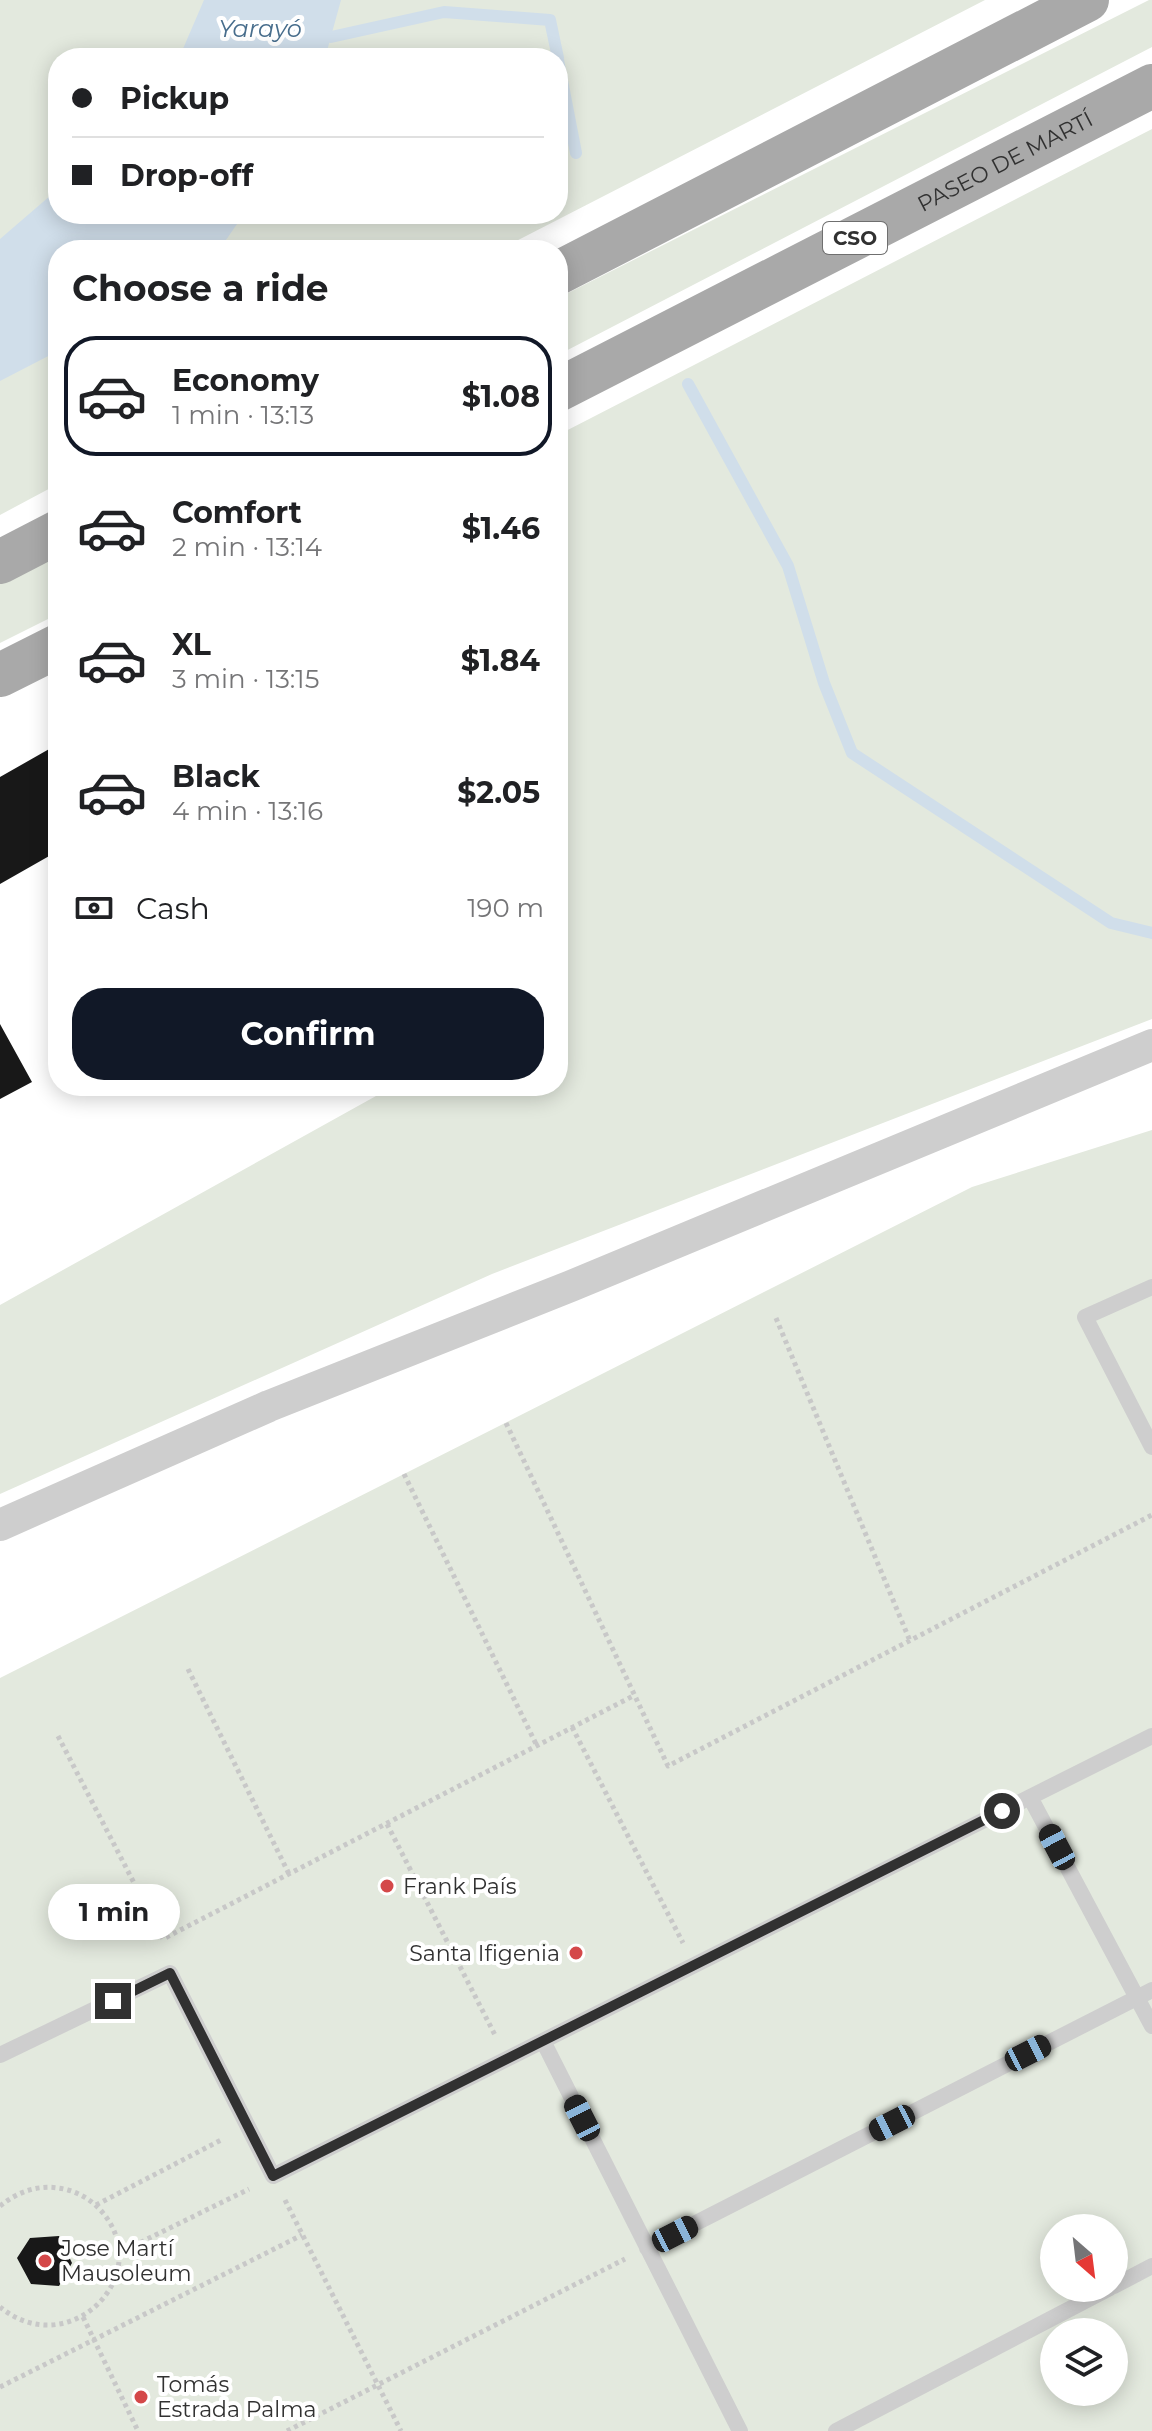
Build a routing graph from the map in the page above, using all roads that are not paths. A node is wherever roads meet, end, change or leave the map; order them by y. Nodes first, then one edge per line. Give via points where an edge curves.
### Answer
1 (1087, 0) edge
2 (1152, 86) edge
3 (568, 268) edge
4 (568, 385) edge
5 (48, 537) edge
6 (0, 562) edge
7 (48, 651) edge
8 (0, 675) edge
9 (1152, 1045) edge
10 (1152, 1287) edge
11 (1152, 1447) edge
12 (0, 1525) edge
13 (1152, 1736) edge
14 (1030, 1797) junction
15 (1144, 1994) edge
16 (1152, 2026) edge
17 (543, 2041) junction
18 (0, 2055) edge
19 (647, 2248) junction
20 (1152, 2266) edge
21 (1128, 2279) edge
22 (1083, 2302) edge
23 (740, 2431) edge
24 (836, 2431) edge

1 - 3 main road
2 - 4 main road, PASEO DE MARTÍ / CSO
5 - 6 main road
7 - 8 main road
9 - 12 street via 269,1406
10 - 11 lane via 1085,1317
13 - 14 lane
14 - 15 lane
14 - 17 lane
15 - 16 lane
15 - 19 lane
17 - 18 lane via 273,2176 170,1973
17 - 19 lane
19 - 23 lane
20 - 21 lane
22 - 24 lane

